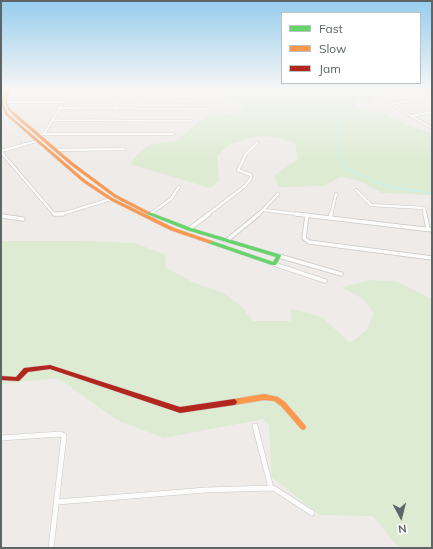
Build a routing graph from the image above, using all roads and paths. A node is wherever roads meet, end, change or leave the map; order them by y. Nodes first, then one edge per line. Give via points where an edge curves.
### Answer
1 (8, 115) edge
2 (15, 115) edge
3 (55, 115) edge
4 (418, 115) edge
5 (411, 116) joint
6 (52, 120) junction
7 (191, 120) dead end
8 (432, 128) edge
9 (44, 134) junction
10 (174, 134) dead end
11 (38, 135) junction
12 (37, 141) junction
13 (257, 143) dead end
14 (50, 146) junction
15 (44, 148) junction
16 (124, 149) dead end
17 (55, 150) junction
18 (1, 151) edge
19 (179, 187) dead end
20 (356, 190) dead end
21 (278, 194) dead end
22 (336, 194) dead end
23 (111, 200) junction
24 (264, 210) junction
25 (150, 214) junction
26 (306, 215) junction
27 (1, 218) edge
28 (330, 218) junction
29 (23, 219) dead end
30 (189, 228) junction
31 (430, 230) edge
32 (226, 241) junction
33 (279, 256) junction
34 (432, 258) edge
35 (274, 264) junction
36 (341, 274) dead end
37 (325, 281) dead end
38 (1, 378) edge
39 (255, 426) dead end
40 (303, 427) dead end
41 (1, 438) edge
42 (271, 488) junction
43 (57, 502) junction
44 (312, 513) dead end
45 (51, 548) edge

1 - 12 street
2 - 11 street
3 - 6 street
4 - 5 street
5 - 8 street
6 - 7 street
6 - 9 street
9 - 10 street
9 - 11 street
11 - 14 street
12 - 15 street
12 - 18 street
13 - 30 street via 246,154 238,170 251,175 245,186
14 - 15 street
14 - 17 street
15 - 23 street
16 - 17 street
17 - 25 street via 115,196
18 - 23 street via 54,214
19 - 25 street via 171,199
20 - 31 street via 371,205 424,208
21 - 24 street
22 - 28 street
23 - 35 street via 172,228
24 - 26 street
24 - 32 street
25 - 30 street
26 - 28 street
26 - 34 street via 304,238 309,242
27 - 29 street
28 - 31 street
30 - 32 street
32 - 33 street
33 - 35 street
33 - 36 street
35 - 37 street
38 - 40 street via 16,379 26,370 50,367 180,410 264,397 276,398
39 - 42 street
41 - 43 street via 61,434 64,436
42 - 43 street via 206,490
42 - 44 street
43 - 45 street

